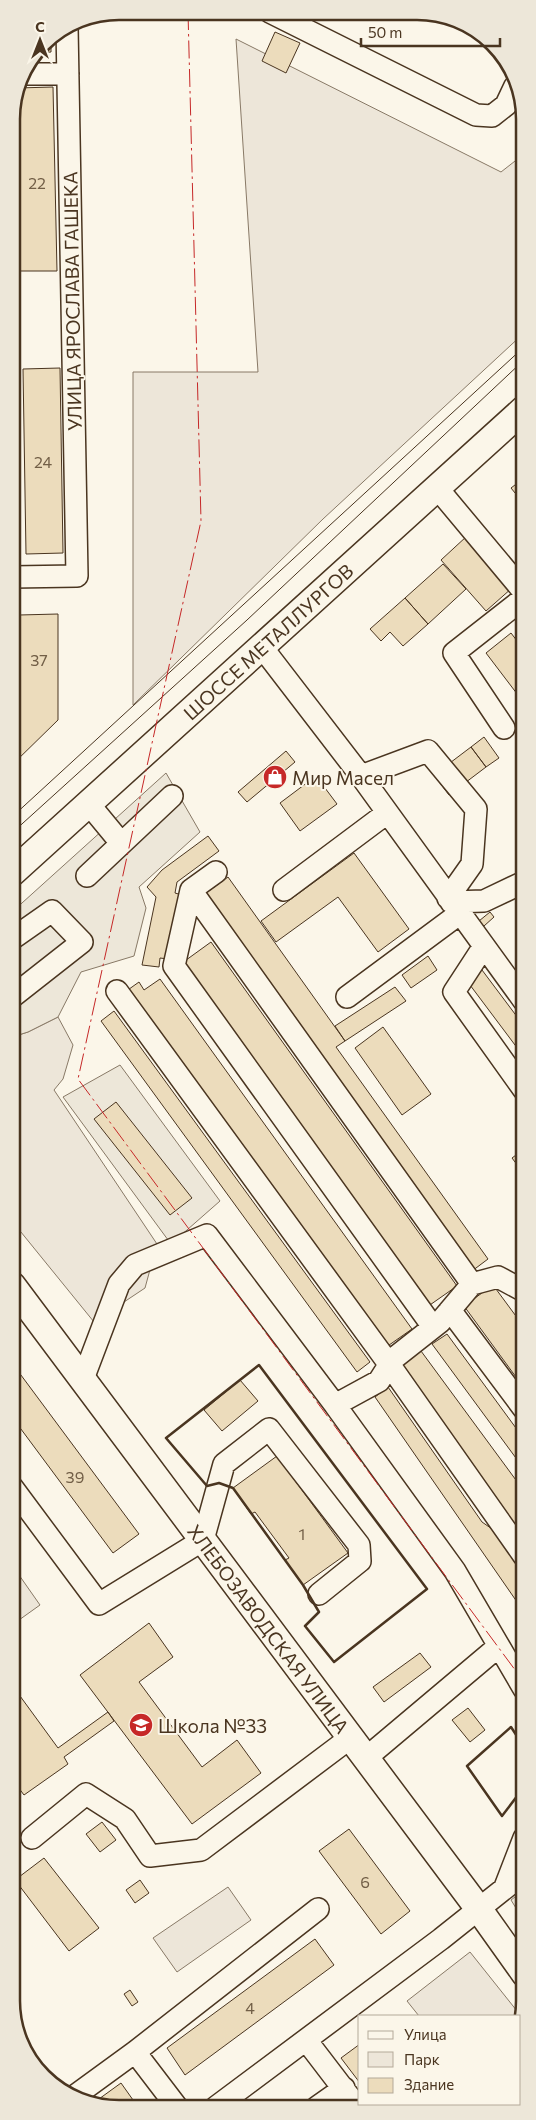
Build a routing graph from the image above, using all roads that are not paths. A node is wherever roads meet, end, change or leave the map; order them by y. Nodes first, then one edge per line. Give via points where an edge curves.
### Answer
1 (286, 20) edge
2 (67, 35) edge
3 (31, 74) edge
4 (68, 74) junction
5 (512, 92) edge
6 (516, 416) edge
7 (438, 489) junction
8 (20, 577) edge
9 (516, 582) edge
10 (516, 604) edge
11 (261, 646) junction
12 (504, 728) dead end
13 (361, 776) junction
14 (172, 796) dead end
15 (88, 803) junction
16 (387, 813) junction
17 (121, 842) junction
18 (20, 866) edge
19 (216, 872) dead end
20 (86, 876) dead end
21 (516, 886) edge
22 (191, 890) junction
23 (284, 890) dead end
24 (453, 905) junction
25 (20, 929) edge
26 (484, 946) junction
27 (516, 990) edge
28 (20, 991) edge
29 (117, 991) dead end
30 (347, 997) dead end
31 (516, 1079) edge
32 (472, 1284) junction
33 (516, 1287) edge
34 (20, 1296) edge
35 (450, 1310) junction
36 (433, 1327) junction
37 (389, 1364) junction
38 (83, 1379) junction
39 (516, 1398) edge
40 (335, 1405) junction
41 (20, 1498) edge
42 (202, 1540) junction
43 (516, 1545) edge
44 (319, 1594) dead end
45 (499, 1646) junction
46 (516, 1675) edge
47 (358, 1748) junction
48 (32, 1838) dead end
49 (516, 1859) edge
50 (516, 1879) edge
51 (505, 1888) junction
52 (318, 1908) dead end
53 (478, 1908) junction
54 (516, 1963) edge
55 (306, 2040) junction
56 (135, 2052) junction
57 (344, 2088) junction
58 (80, 2092) edge
59 (172, 2100) edge
60 (225, 2100) edge
61 (327, 2100) edge
62 (352, 2100) edge

1 - 5 street via 476,115 492,116 506,105
2 - 4 street, УЛИЦА ЯРОСЛАВА ГАШЕКА
3 - 4 street
4 - 8 street, УЛИЦА ЯРОСЛАВА ГАШЕКА via 77,576
6 - 7 main road, ШОССЕ МЕТАЛЛУРГОВ
7 - 9 street
7 - 11 main road, ШОССЕ МЕТАЛЛУРГОВ
10 - 12 street via 454,653
11 - 13 street
11 - 15 main road, ШОССЕ МЕТАЛЛУРГОВ
13 - 16 street
13 - 24 street via 428,751 476,809 472,864
14 - 17 street
15 - 17 street
15 - 18 main road, ШОССЕ МЕТАЛЛУРГОВ
16 - 23 street
16 - 24 street
17 - 20 street
19 - 22 street
21 - 24 street via 484,901
22 - 32 street
22 - 36 street via 174,966
24 - 26 street
24 - 30 street
25 - 28 street via 52,910 82,942
26 - 27 street
26 - 31 street via 454,992
29 - 37 street
32 - 33 street via 498,1277
32 - 35 street
34 - 38 main road, ХЛЕБОЗАВОДСКАЯ УЛИЦА
35 - 36 street
35 - 39 street
36 - 37 street
37 - 40 street via 380,1381
37 - 43 street
38 - 40 street via 119,1284 135,1264 207,1235
38 - 42 main road, ХЛЕБОЗАВОДСКАЯ УЛИЦА
40 - 45 street via 455,1571
41 - 42 street via 99,1604
42 - 44 street via 224,1464 270,1429 359,1545 360,1561
42 - 47 main road, ХЛЕБОЗАВОДСКАЯ УЛИЦА
45 - 46 street
45 - 47 street
47 - 48 street via 201,1850 150,1856 125,1820 86,1794
47 - 53 main road, ХЛЕБОЗАВОДСКАЯ УЛИЦА
49 - 51 street
50 - 51 street
51 - 53 street
52 - 56 street
53 - 54 main road, ХЛЕБОЗАВОДСКАЯ УЛИЦА
53 - 55 street
55 - 57 street
55 - 60 street
56 - 58 street
56 - 59 street
57 - 61 street
57 - 62 street

